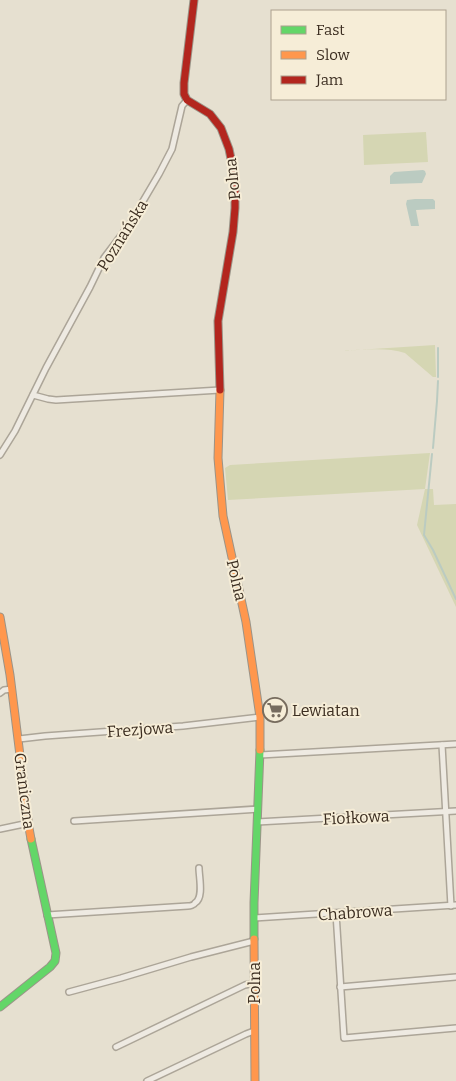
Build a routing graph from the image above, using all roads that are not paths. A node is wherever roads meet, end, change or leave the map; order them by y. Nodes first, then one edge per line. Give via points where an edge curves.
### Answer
1 (194, 0) edge
2 (187, 100) junction
3 (220, 390) junction
4 (32, 395) junction
5 (0, 455) edge
6 (0, 617) edge
7 (12, 689) junction
8 (0, 693) edge
9 (260, 718) junction
10 (19, 739) junction
11 (456, 744) edge
12 (442, 745) junction
13 (260, 755) junction
14 (258, 809) junction
15 (446, 811) junction
16 (456, 811) edge
17 (74, 821) dead end
18 (257, 822) junction
19 (29, 823) junction
20 (0, 829) edge
21 (199, 868) dead end
22 (454, 906) edge
23 (336, 913) junction
24 (47, 915) junction
25 (254, 918) junction
26 (254, 941) junction
27 (456, 977) edge
28 (254, 983) junction
29 (340, 987) junction
30 (69, 992) dead end
31 (0, 1007) edge
32 (456, 1028) edge
33 (254, 1031) junction
34 (116, 1047) dead end
35 (146, 1081) edge
36 (254, 1081) edge

1 - 2 street, Poznańska via 184,91
2 - 3 street, Polna via 210,114 219,124 234,173 234,224 218,321
2 - 4 street, Poznańska via 182,106 172,148 159,174 129,225 104,258
3 - 4 street via 56,400
3 - 9 street, Polna via 218,458 221,502 246,622
4 - 5 street, Poznańska
6 - 7 street, Graniczna
7 - 8 street
7 - 10 street, Graniczna
9 - 10 street, Frezjowa
9 - 13 street, Polna
10 - 19 street, Graniczna
11 - 12 street
12 - 13 street
12 - 15 street
13 - 14 street, Polna
14 - 17 street
14 - 18 street, Polna
15 - 16 street, Fiołkowa
15 - 18 street, Fiołkowa
15 - 22 street
18 - 25 street, Polna
19 - 20 street
19 - 24 street, Graniczna
21 - 24 street via 200,899 193,905
22 - 23 street, Chabrowa
23 - 25 street, Chabrowa
23 - 29 street
24 - 31 street, Graniczna via 56,953 53,964
25 - 26 street, Polna
26 - 28 street, Polna
26 - 30 street
27 - 29 street
28 - 33 street, Polna
28 - 34 street
29 - 32 street via 344,1038
33 - 35 street
33 - 36 street, Polna

